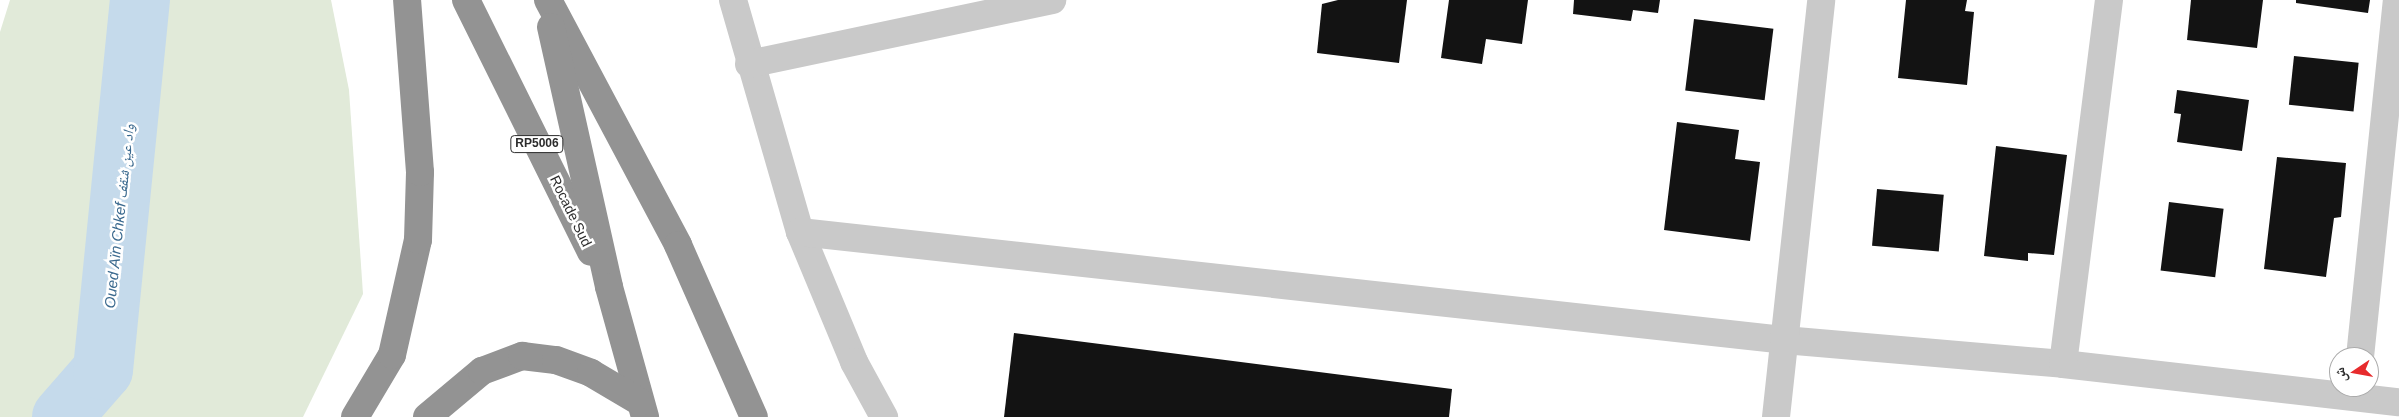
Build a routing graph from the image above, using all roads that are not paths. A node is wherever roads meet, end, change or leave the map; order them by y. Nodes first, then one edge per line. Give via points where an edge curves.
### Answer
1 (407, 0) edge
2 (466, 0) edge
3 (546, 0) edge
4 (733, 0) edge
5 (1052, 0) edge
6 (1821, 0) edge
7 (2109, 0) edge
8 (2397, 0) edge
9 (972, 9) edge
10 (749, 64) junction
11 (800, 232) junction
12 (608, 287) junction
13 (1784, 340) junction
14 (2361, 347) edge
15 (2063, 364) junction
16 (2329, 388) edge
17 (2379, 397) edge
18 (2399, 402) edge
19 (643, 409) edge
20 (355, 417) edge
21 (427, 417) edge
22 (754, 417) edge
23 (884, 417) edge
24 (1776, 417) edge

1 - 20 highway via 420,172 418,240 392,355
2 - 12 highway, Rocade Sud / RP5006
3 - 12 highway, Rocade Sud / RP5006
3 - 22 highway via 678,245
4 - 10 street
5 - 9 street
6 - 13 street
7 - 15 street
8 - 14 street
9 - 10 street
10 - 11 street
11 - 13 street
11 - 23 street via 854,362
12 - 19 highway, Rocade Sud / RP5006
13 - 15 street
13 - 24 street
15 - 16 street
17 - 18 street
19 - 21 highway via 573,366 556,360 522,356 482,371

